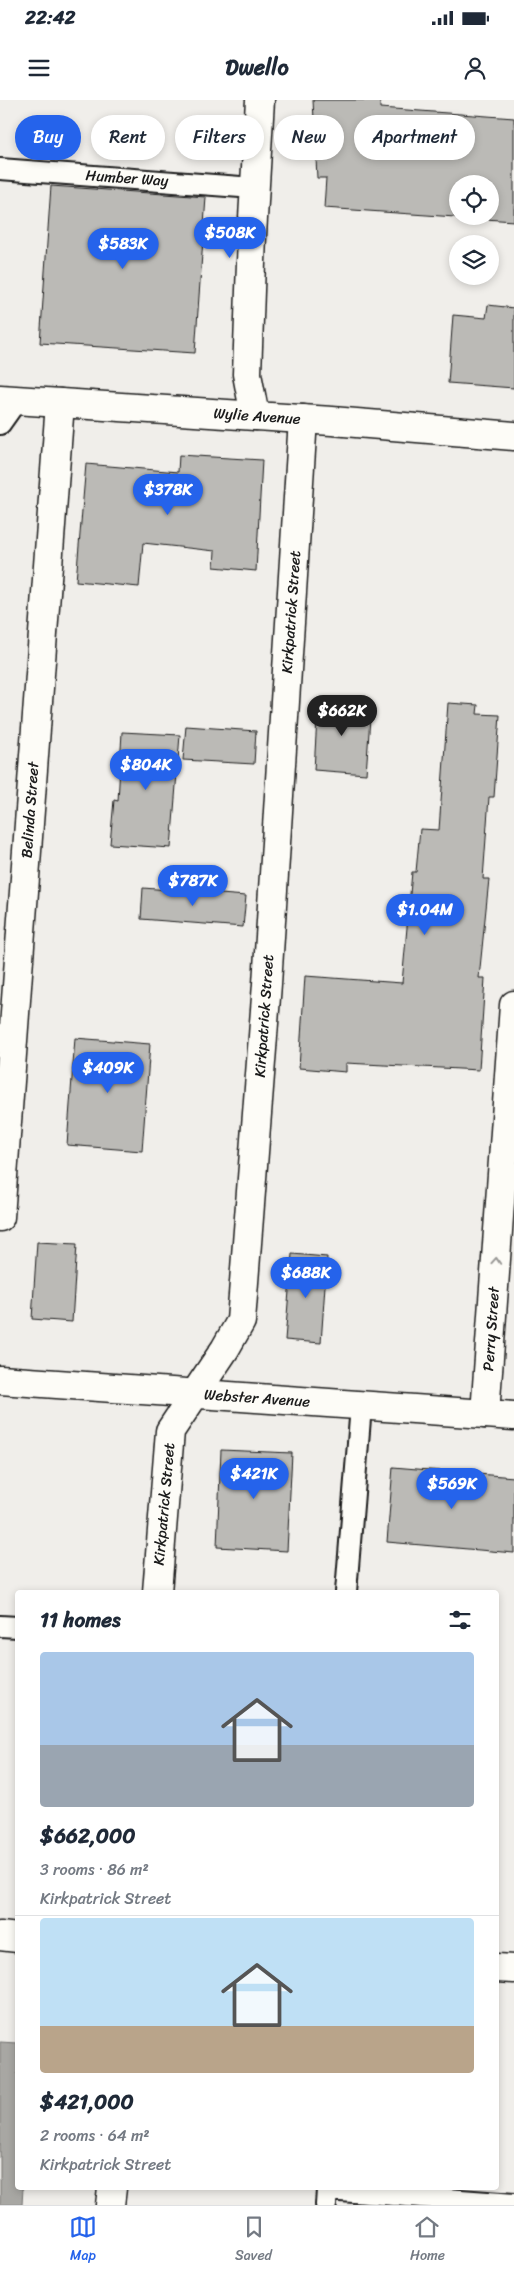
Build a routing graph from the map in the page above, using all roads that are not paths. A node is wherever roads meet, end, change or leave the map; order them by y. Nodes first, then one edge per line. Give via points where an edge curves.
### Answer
1 (260, 100) edge
2 (0, 170) edge
3 (254, 188) junction
4 (8, 400) edge
5 (60, 404) junction
6 (255, 416) junction
7 (303, 419) junction
8 (0, 424) edge
9 (514, 436) edge
10 (514, 1005) edge
11 (0, 1217) edge
12 (0, 1380) edge
13 (195, 1394) junction
14 (361, 1406) junction
15 (485, 1414) junction
16 (514, 1416) edge
17 (156, 1590) edge
18 (346, 1590) edge
19 (0, 1626) edge
20 (15, 1627) edge
21 (0, 1936) edge
22 (15, 1938) edge
23 (499, 1968) edge
24 (514, 1969) edge
25 (112, 2190) edge
26 (514, 2204) edge
27 (110, 2205) edge
28 (326, 2205) edge

1 - 3 street
2 - 3 lane, Humber Way
3 - 6 street via 247,374
4 - 5 street, Wylie Avenue
4 - 8 lane
5 - 6 street, Wylie Avenue
5 - 11 street, Belinda Street
6 - 7 street, Wylie Avenue
7 - 9 street, Wylie Avenue
7 - 13 street, Kirkpatrick Street via 267,984 240,1321
15 -> 10 street, Perry Street
12 - 13 street, Webster Avenue
13 - 14 street, Webster Avenue
13 - 17 street, Kirkpatrick Street via 170,1431
14 - 15 street, Webster Avenue
14 - 18 lane
15 - 16 street, Webster Avenue
19 - 20 lane
21 - 22 street
23 - 24 street
25 - 27 street
26 - 28 lane via 327,2190

